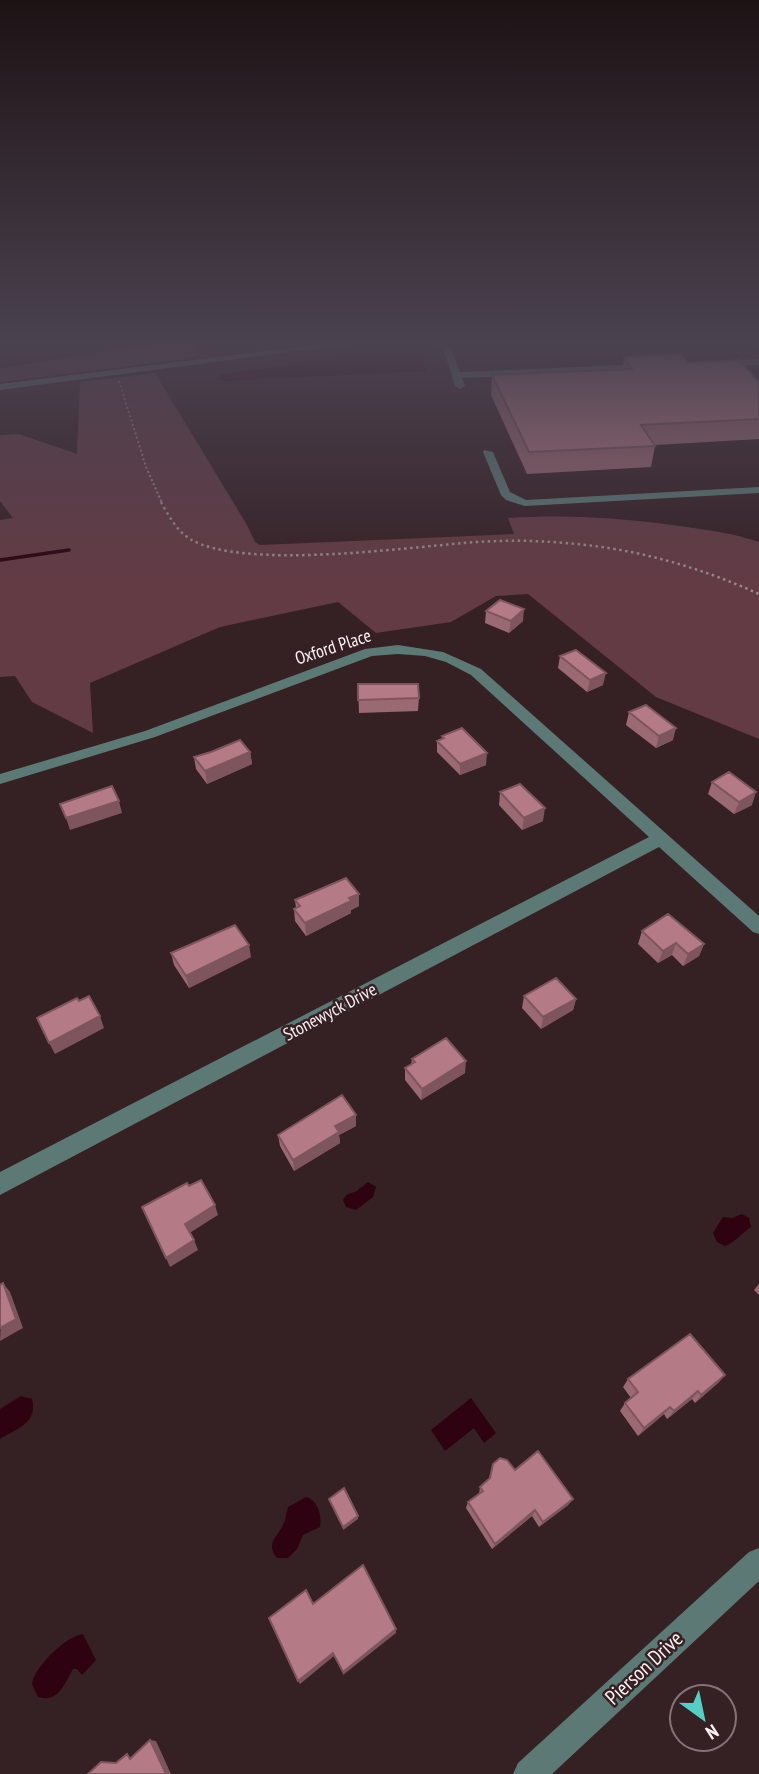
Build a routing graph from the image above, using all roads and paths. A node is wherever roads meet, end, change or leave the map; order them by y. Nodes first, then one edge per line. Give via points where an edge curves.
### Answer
1 (134, 425) edge
2 (488, 452) dead end
3 (759, 490) edge
4 (759, 593) edge
5 (0, 779) edge
6 (660, 839) junction
7 (759, 927) edge
8 (0, 1184) edge
9 (759, 1562) edge
10 (529, 1774) edge

1 - 4 path via 170,519 190,539 223,550 275,554 561,541 671,559
2 - 3 street via 505,493 525,503
5 - 6 street, Oxford Place via 149,734 370,652 409,649 444,655 476,672
6 - 7 street, Oxford Place
6 - 8 street, Stonewyck Drive
9 - 10 street, Pierson Drive

